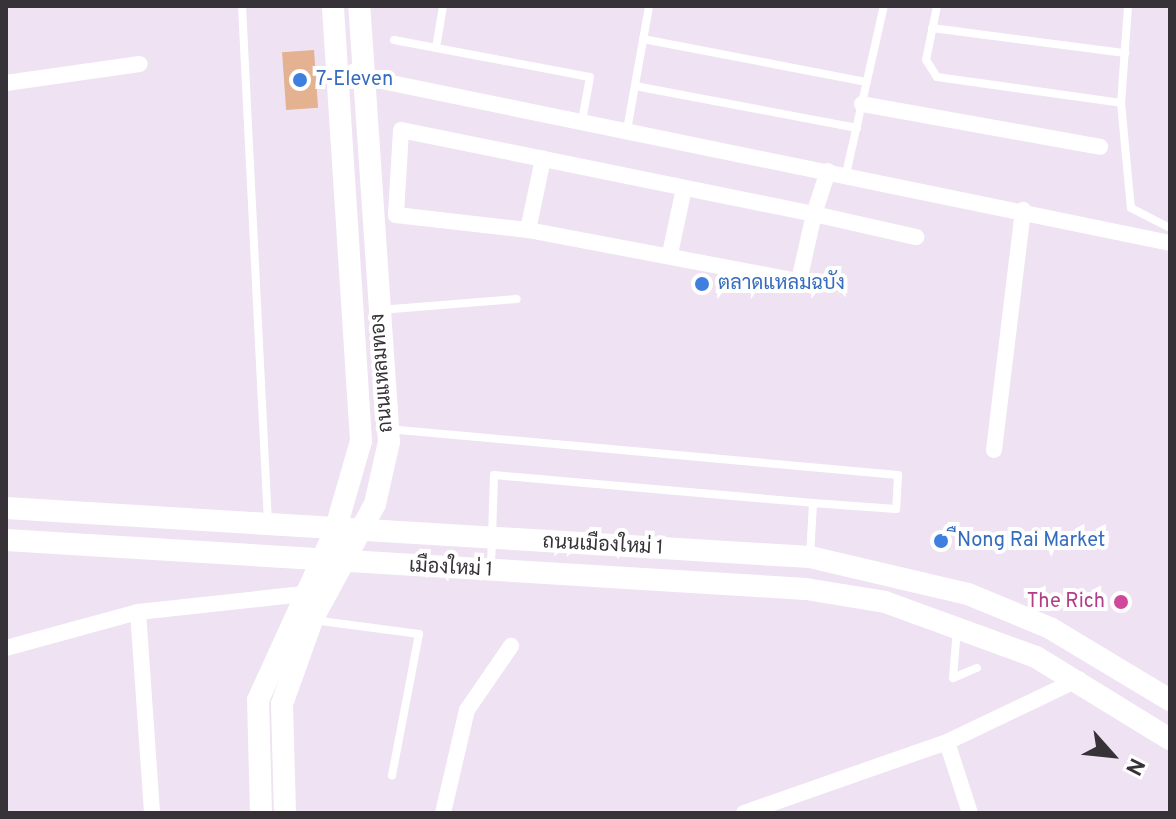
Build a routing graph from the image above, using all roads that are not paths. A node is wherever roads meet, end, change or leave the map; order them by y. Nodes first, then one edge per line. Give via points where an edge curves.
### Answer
1 (242, 6) edge
2 (333, 6) edge
3 (359, 6) edge
4 (443, 6) edge
5 (649, 6) edge
6 (884, 6) edge
7 (937, 6) edge
8 (1128, 6) edge
9 (932, 28) junction
10 (643, 39) junction
11 (394, 40) dead end
12 (436, 48) junction
13 (1125, 53) junction
14 (140, 64) dead end
15 (362, 77) junction
16 (336, 79) junction
17 (867, 82) junction
18 (6, 83) edge
19 (635, 86) junction
20 (1121, 103) junction
21 (862, 104) junction
22 (582, 121) junction
23 (857, 128) junction
24 (627, 130) junction
25 (1100, 147) dead end
26 (543, 159) junction
27 (828, 171) junction
28 (846, 174) junction
29 (684, 188) junction
30 (1023, 210) junction
31 (814, 214) junction
32 (1170, 228) edge
33 (528, 230) junction
34 (916, 237) dead end
35 (1170, 243) edge
36 (670, 254) junction
37 (517, 299) dead end
38 (379, 310) junction
39 (388, 429) junction
40 (994, 450) dead end
41 (813, 503) junction
42 (6, 508) edge
43 (268, 527) junction
44 (335, 531) junction
45 (363, 533) junction
46 (6, 540) edge
47 (493, 540) junction
48 (810, 557) junction
49 (318, 562) junction
50 (346, 564) junction
51 (491, 572) junction
52 (583, 577) joint
53 (303, 594) junction
54 (138, 612) junction
55 (312, 620) junction
56 (957, 624) junction
57 (511, 646) dead end
58 (6, 648) edge
59 (977, 668) dead end
60 (1079, 679) junction
61 (1170, 700) edge
62 (1170, 739) edge
63 (947, 742) junction
64 (392, 775) dead end
65 (783, 807) edge
66 (152, 813) edge
67 (261, 813) edge
68 (285, 813) edge
69 (443, 813) edge
70 (744, 813) edge
71 (970, 813) edge

1 - 43 lane
2 - 16 street, ถนนแหลมทอง
3 - 15 street, ถนนแหลมทอง
4 - 12 lane
5 - 10 lane
6 - 17 lane
7 - 9 lane
8 - 13 lane
9 - 13 lane
9 - 20 lane via 926,60 937,77
10 - 17 lane
10 - 19 lane
11 - 12 lane
12 - 22 lane via 590,77
13 - 20 lane
14 - 18 street
15 - 16 street
15 - 22 street
15 - 38 street, ถนนแหลมทอง
16 - 44 street, ถนนแหลมทอง via 361,441
17 - 21 lane
19 - 23 lane
19 - 24 lane
20 - 32 lane via 1131,208
21 - 23 lane
21 - 25 street
22 - 24 street
23 - 28 lane
24 - 27 street
26 - 29 street
26 - 33 street
26 - 33 street via 401,130 396,215
27 - 28 street
27 - 31 street
28 - 30 street
29 - 31 street
29 - 36 street
30 - 35 street
30 - 40 street
31 - 34 street
31 - 36 street via 799,281
33 - 36 street
37 - 38 lane
38 - 39 street, ถนนแหลมทอง
39 - 41 lane via 898,475 896,509
39 - 45 street, ถนนแหลมทอง via 382,486
41 - 47 lane via 494,475
41 - 48 lane
42 - 43 street, ถนนเมืองใหม่ 1
43 - 44 street, ถนนเมืองใหม่ 1
44 - 45 street, ถนนเมืองใหม่ 1
44 - 49 street, ถนนแหลมทอง
45 - 47 street, ถนนเมืองใหม่ 1
45 - 50 street, ถนนแหลมทอง
46 - 49 street
47 - 48 street, ถนนเมืองใหม่ 1
47 - 51 lane
48 - 61 street, ถนนเมืองใหม่ 1 via 968,594 1050,628
49 - 50 street, เมืองใหม่ 1
49 - 53 street, ถนนแหลมทอง
50 - 51 street, เมืองใหม่ 1
50 - 55 street, ถนนแหลมทอง
51 - 52 street, เมืองใหม่ 1
52 - 56 street, ถนนเมืองใหม่ 1 via 806,589
53 - 54 street
53 - 67 street, ถนนแหลมทอง via 258,700
54 - 58 street
54 - 66 street
55 - 64 lane via 419,634
55 - 68 street, ถนนแหลมทอง via 282,704
56 - 59 lane via 953,678
56 - 60 street, ถนนเมืองใหม่ 1
57 - 69 street via 467,710
60 - 62 street, ถนนเมืองใหม่ 1
60 - 63 street
63 - 65 street
63 - 71 street
65 - 70 street

